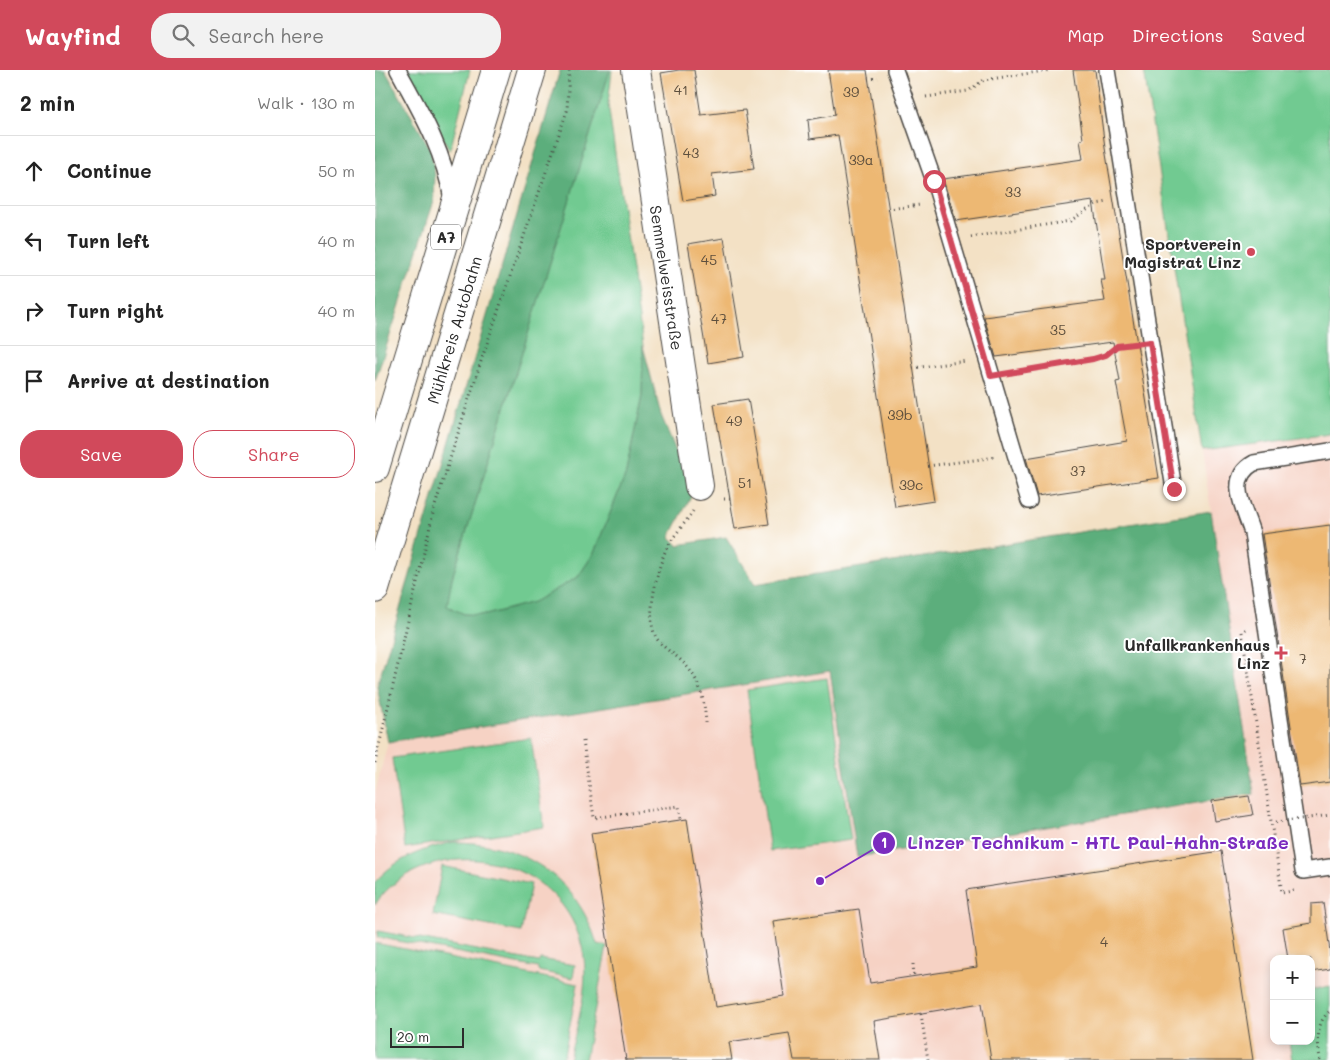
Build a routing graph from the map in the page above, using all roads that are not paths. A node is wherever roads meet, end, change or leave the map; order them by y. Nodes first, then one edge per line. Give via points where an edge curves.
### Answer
1 (398, 70) edge
2 (496, 70) edge
3 (531, 70) edge
4 (636, 70) edge
5 (895, 70) edge
6 (1107, 70) edge
7 (454, 210) junction
8 (1330, 451) edge
9 (375, 468) edge
10 (699, 486) road end
11 (1174, 489) dead end
12 (1029, 501) dead end
13 (375, 589) edge
14 (1330, 866) edge

1 - 7 lane via 442,155
2 - 7 main road, A7
3 - 13 main road, Mühlkreis Autobahn / A7
4 - 10 main road, Semmelweisstraße
5 - 12 lane via 940,203
6 - 11 lane
7 - 9 main road, A7
8 - 14 lane via 1254,463 1244,468 1238,487 1253,533 1303,871

